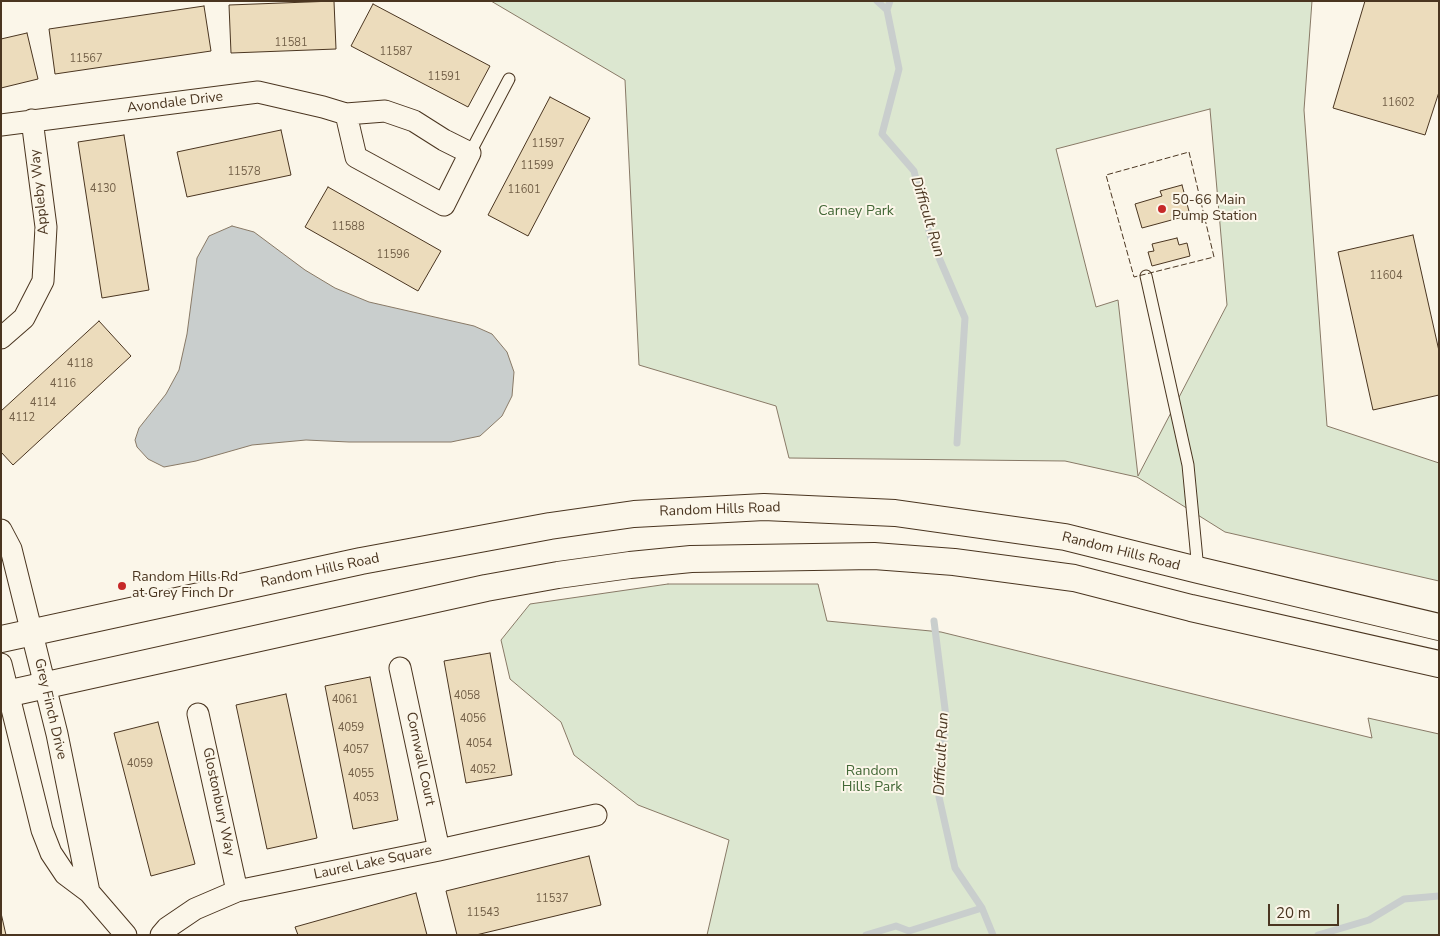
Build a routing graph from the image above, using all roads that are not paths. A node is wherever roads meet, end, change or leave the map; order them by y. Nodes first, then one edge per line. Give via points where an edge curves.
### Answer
1 (509, 79) dead end
2 (346, 114) junction
3 (32, 120) junction
4 (1, 125) edge
5 (470, 153) junction
6 (1146, 276) dead end
7 (1, 338) edge
8 (1, 530) edge
9 (1198, 570) junction
10 (1439, 626) edge
11 (32, 633) junction
12 (1, 640) edge
13 (1, 664) edge
14 (1439, 664) edge
15 (400, 668) dead end
16 (45, 686) junction
17 (5, 694) edge
18 (198, 714) dead end
19 (596, 815) dead end
20 (440, 850) junction
21 (237, 891) junction
22 (89, 892) junction
23 (126, 935) edge
24 (161, 935) edge

1 - 5 lane
2 - 3 street, Avondale Drive via 258,92
2 - 5 street, Avondale Drive via 385,111 414,121
2 - 5 street via 356,157 444,205
3 - 4 street, Avondale Drive
3 - 7 street, Appleby Way via 46,227 43,281 24,318
6 - 9 lane via 1188,465
8 - 11 street, Grey Finch Drive via 11,549
9 - 10 street, Random Hills Road
9 - 11 street, Random Hills Road via 1065,537 895,513 764,507 634,514 361,561
11 - 12 street, Random Hills Road
11 - 16 street, Grey Finch Drive
13 - 17 street, Grey Finch Drive
14 - 16 street via 1074,578 954,562 874,556 691,559 558,575
15 - 20 street, Cornwall Court
16 - 17 street
16 - 22 street, Grey Finch Drive
17 - 22 street, Grey Finch Drive via 51,853 64,874
18 - 21 street, Glostonbury Way
19 - 20 street, Laurel Lake Square
20 - 21 street, Laurel Lake Square
21 - 24 street, Laurel Lake Square via 195,909
22 - 23 street, Grey Finch Drive

